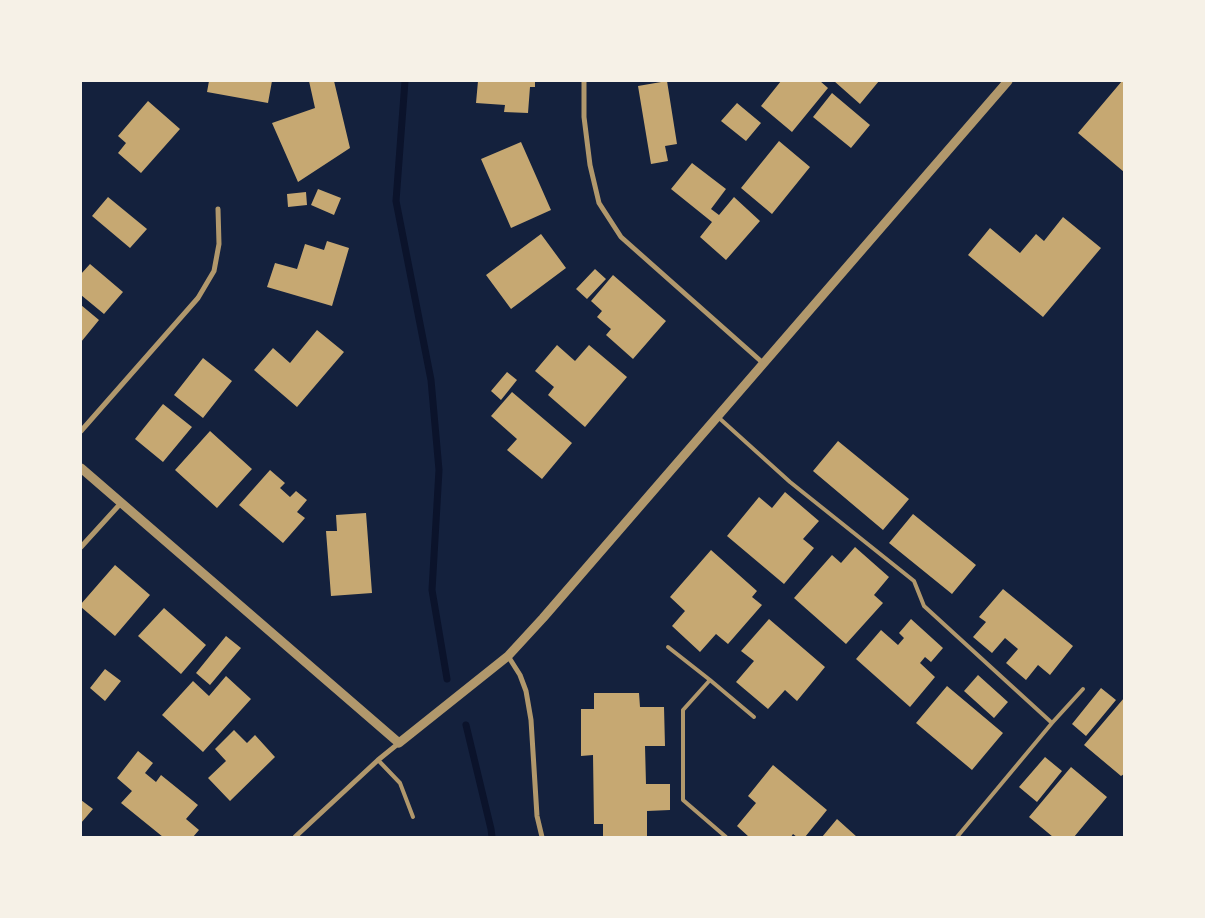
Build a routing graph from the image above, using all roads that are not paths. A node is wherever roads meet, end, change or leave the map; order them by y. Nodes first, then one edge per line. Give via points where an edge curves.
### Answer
1 (584, 81) edge
2 (1008, 81) edge
3 (218, 209) dead end
4 (764, 363) junction
5 (718, 417) junction
6 (81, 431) edge
7 (81, 468) edge
8 (121, 502) junction
9 (81, 547) edge
10 (668, 647) dead end
11 (508, 656) junction
12 (710, 680) junction
13 (1083, 689) dead end
14 (754, 717) dead end
15 (1052, 723) junction
16 (399, 743) junction
17 (378, 760) junction
18 (413, 817) dead end
19 (295, 837) edge
20 (542, 837) edge
21 (726, 837) edge
22 (958, 837) edge

1 - 4 street via 584,117 599,203 621,237
2 - 4 street
3 - 6 street via 219,244 214,271 198,298
4 - 5 street
5 - 11 street
5 - 15 lane via 790,482 914,582 924,606
7 - 8 street
8 - 9 street
8 - 16 street
10 - 12 lane
11 - 16 street
11 - 20 street via 520,675 530,710 537,816
12 - 14 lane
12 - 21 lane via 683,710 683,800
13 - 15 lane
15 - 22 lane
16 - 17 street
17 - 18 lane via 400,783
17 - 19 street

